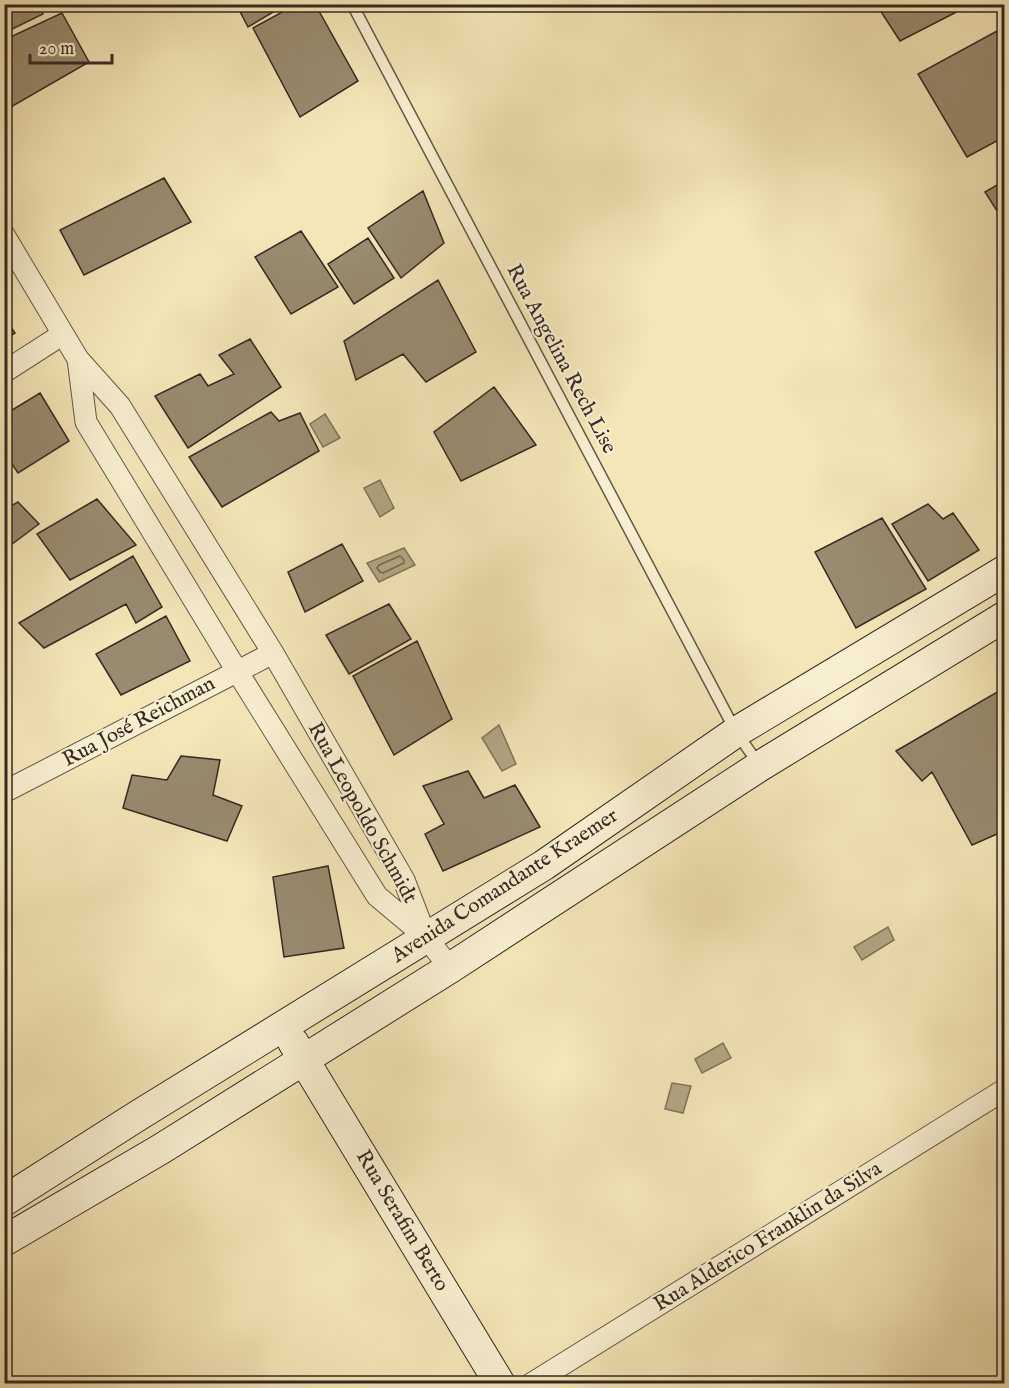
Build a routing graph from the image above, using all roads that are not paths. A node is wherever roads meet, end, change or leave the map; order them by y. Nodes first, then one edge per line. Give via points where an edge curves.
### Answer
1 (352, 4) edge
2 (4, 235) edge
3 (63, 334) junction
4 (78, 359) junction
5 (4, 372) edge
6 (1005, 571) edge
7 (954, 602) junction
8 (1005, 617) edge
9 (976, 634) junction
10 (273, 653) junction
11 (237, 671) junction
12 (736, 732) junction
13 (760, 766) junction
14 (4, 792) edge
15 (544, 865) junction
16 (563, 894) junction
17 (426, 937) junction
18 (450, 969) junction
19 (283, 1027) junction
20 (304, 1058) junction
21 (1005, 1090) edge
22 (139, 1115) junction
23 (161, 1149) junction
24 (4, 1200) edge
25 (5, 1240) edge
26 (500, 1383) edge
27 (531, 1383) edge

1 - 12 lane, Rua Angelina Rech Lise
2 - 3 street, Rua Leopoldo Schmidt
3 - 4 street, Rua Leopoldo Schmidt
3 - 5 street
4 - 10 street, Rua Leopoldo Schmidt via 120,406
4 - 11 street, Rua Leopoldo Schmidt via 86,422
6 - 7 main road, Avenida Comandante Kraemer
7 - 9 main road
7 - 12 main road, Avenida Comandante Kraemer
8 - 9 main road, Avenida Comandante Kraemer
9 - 13 main road, Avenida Comandante Kraemer
10 - 11 street, Rua José Reichman
10 - 17 street, Rua Leopoldo Schmidt via 404,880
11 - 14 street, Rua José Reichman
11 - 17 street, Rua Leopoldo Schmidt via 376,896
12 - 13 lane, Rua Angelina Rech Lise
12 - 15 main road, Avenida Comandante Kraemer
13 - 16 main road, Avenida Comandante Kraemer
15 - 16 main road
15 - 17 main road, Avenida Comandante Kraemer
16 - 18 main road, Avenida Comandante Kraemer
17 - 18 street
17 - 19 main road, Avenida Comandante Kraemer
18 - 20 main road, Avenida Comandante Kraemer
19 - 20 main road, Rua Serafim Berto
19 - 22 main road, Avenida Comandante Kraemer
20 - 23 main road, Avenida Comandante Kraemer
20 - 26 main road, Rua Serafim Berto
21 - 27 street, Rua Alderico Franklin da Silva
22 - 23 main road
22 - 24 main road, Avenida Comandante Kraemer
23 - 25 main road, Avenida Comandante Kraemer

